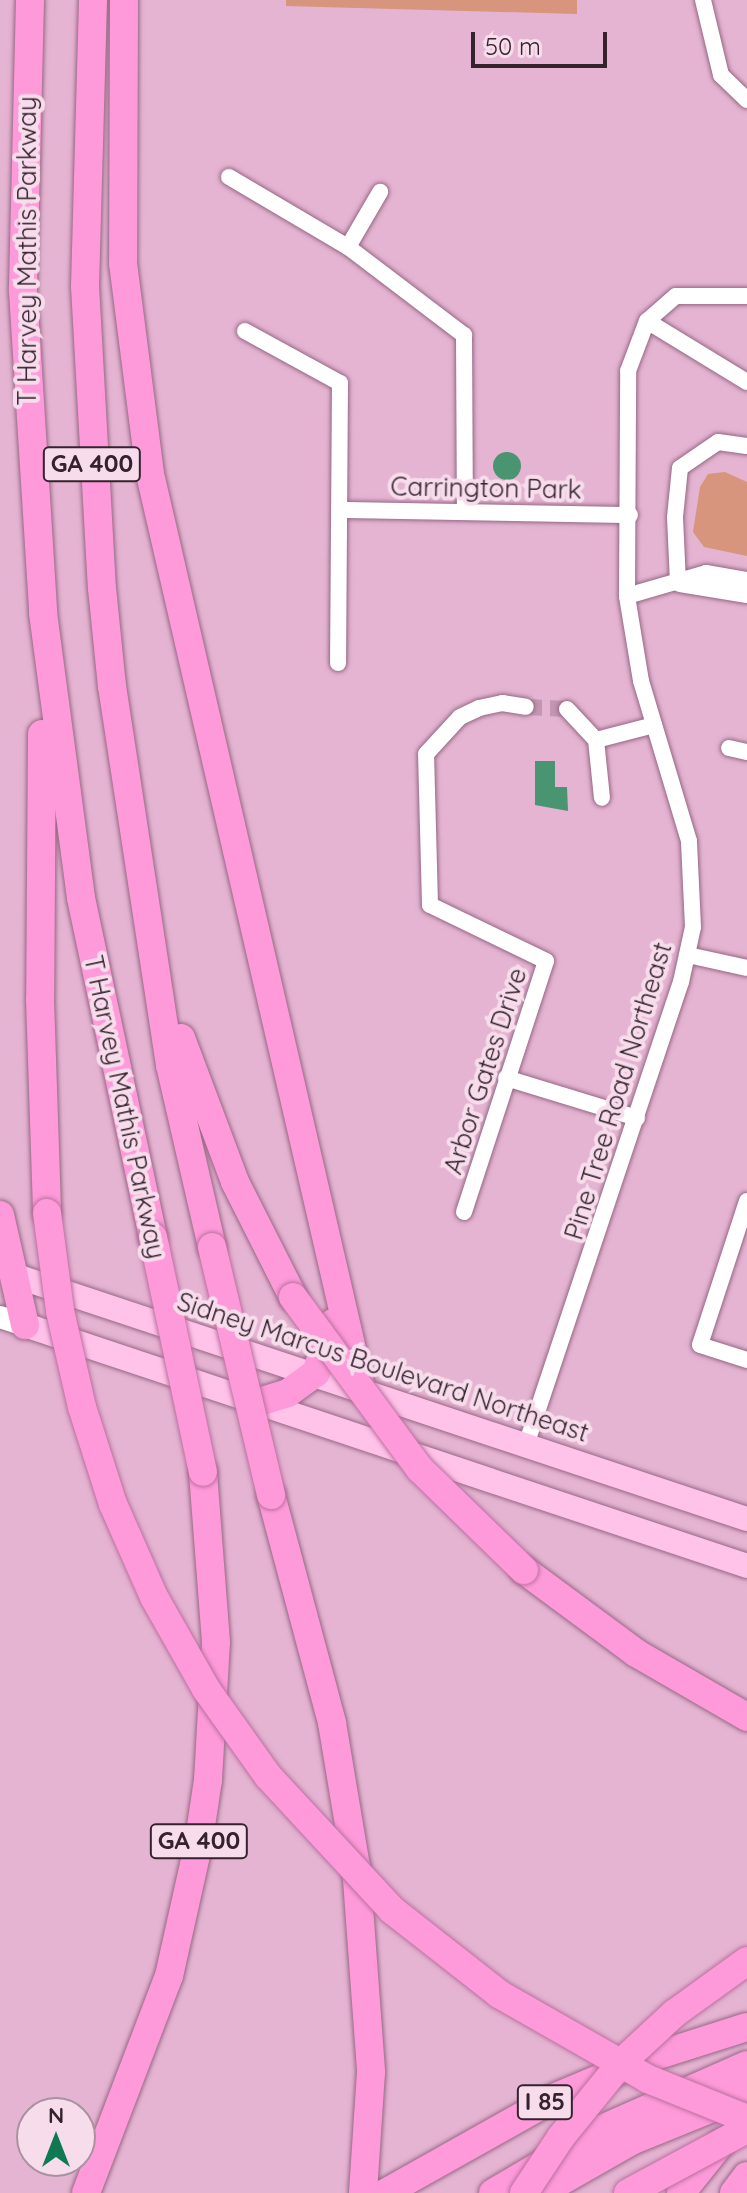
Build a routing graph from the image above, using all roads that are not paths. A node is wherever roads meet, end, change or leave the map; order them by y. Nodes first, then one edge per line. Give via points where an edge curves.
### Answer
1 (30, 0) edge
2 (93, 0) edge
3 (124, 0) edge
4 (703, 0) edge
5 (747, 100) edge
6 (229, 177) dead end
7 (380, 192) dead end
8 (348, 247) junction
9 (747, 296) edge
10 (647, 321) junction
11 (245, 331) dead end
12 (747, 382) edge
13 (747, 446) edge
14 (341, 510) junction
15 (465, 512) junction
16 (630, 515) junction
17 (678, 583) junction
18 (742, 586) edge
19 (627, 596) junction
20 (43, 613) junction
21 (338, 663) dead end
22 (526, 707) tunnel mouth
23 (567, 709) tunnel mouth
24 (654, 725) junction
25 (596, 740) junction
26 (729, 748) dead end
27 (747, 752) edge
28 (602, 798) dead end
29 (148, 926) junction
30 (688, 955) junction
31 (747, 968) edge
32 (506, 1078) junction
33 (637, 1118) junction
34 (747, 1201) edge
35 (464, 1212) dead end
36 (0, 1215) edge
37 (6, 1272) edge
38 (343, 1296) junction
39 (12, 1321) edge
40 (747, 1360) edge
41 (316, 1373) junction
42 (361, 1388) junction
43 (259, 1402) junction
44 (526, 1445) junction
45 (747, 1519) edge
46 (747, 1566) edge
47 (747, 1717) edge
48 (747, 1961) edge
49 (747, 2027) edge
50 (747, 2065) edge
51 (747, 2094) edge
52 (747, 2111) edge
53 (747, 2119) edge
54 (747, 2129) edge
55 (747, 2176) edge
56 (86, 2193) edge
57 (363, 2193) edge
58 (385, 2193) edge
59 (493, 2193) edge
60 (524, 2193) edge
61 (540, 2193) edge
62 (628, 2193) edge
63 (681, 2193) edge
64 (734, 2193) edge

1 - 20 highway, T Harvey Mathis Parkway / GA 400 via 23,291
2 - 29 highway, T Harvey Mathis Parkway / GA 400 via 85,286 94,490 112,686
3 - 38 highway via 123,263 150,474
4 - 5 street via 721,75
6 - 8 street
7 - 8 street
8 - 15 street via 464,335
9 - 10 street via 676,296
10 - 12 street
10 - 16 street, Pine Tree Road Northeast via 628,371
11 - 14 street via 340,383
13 - 17 street via 718,442 680,468 675,517
14 - 15 street, Carrington Park
14 - 21 street
15 - 16 street, Carrington Park
16 - 19 street, Pine Tree Road Northeast
17 - 18 street via 706,573
17 - 19 street
19 - 24 street, Pine Tree Road Northeast
20 - 53 highway, bridge via 40,999 47,1213 60,1311 82,1407 113,1504 154,1597 206,1689 268,1776 392,1910 499,1994 648,2079
20 - 56 highway, T Harvey Mathis Parkway / GA 400, bridge via 81,898 203,1472 216,1642 208,1780 169,1976
22 - 32 street, Arbor Gates Drive via 502,703 479,708 460,717 426,754 430,905 546,961
23 - 25 street
24 - 25 street
24 - 30 street, Pine Tree Road Northeast via 689,841 694,884
25 - 28 street
26 - 27 street
29 - 47 highway, bridge via 203,1105 293,1297 420,1469 524,1570 636,1653
29 - 57 highway, T Harvey Mathis Parkway / GA 400, bridge via 170,1065 346,1798 371,2072
30 - 31 street
30 - 33 street, Pine Tree Road Northeast
32 - 33 street
32 - 35 street, Arbor Gates Drive
33 - 44 street, Pine Tree Road Northeast
34 - 40 street via 700,1345
36 - 37 highway
37 - 39 highway
37 - 41 main road, Sidney Marcus Boulevard Northeast
38 - 41 highway
38 - 42 highway
39 - 43 main road
41 - 42 main road, Sidney Marcus Boulevard Northeast
41 - 43 highway via 288,1393
42 - 44 main road, Sidney Marcus Boulevard Northeast
43 - 46 main road
44 - 45 main road, Sidney Marcus Boulevard Northeast
48 - 60 highway, bridge via 675,2013 622,2062
49 - 58 highway, I 85 via 556,2097 489,2130
50 - 59 highway via 602,2129
51 - 61 highway via 631,2141
52 - 63 highway
54 - 62 highway, bridge
55 - 64 highway

